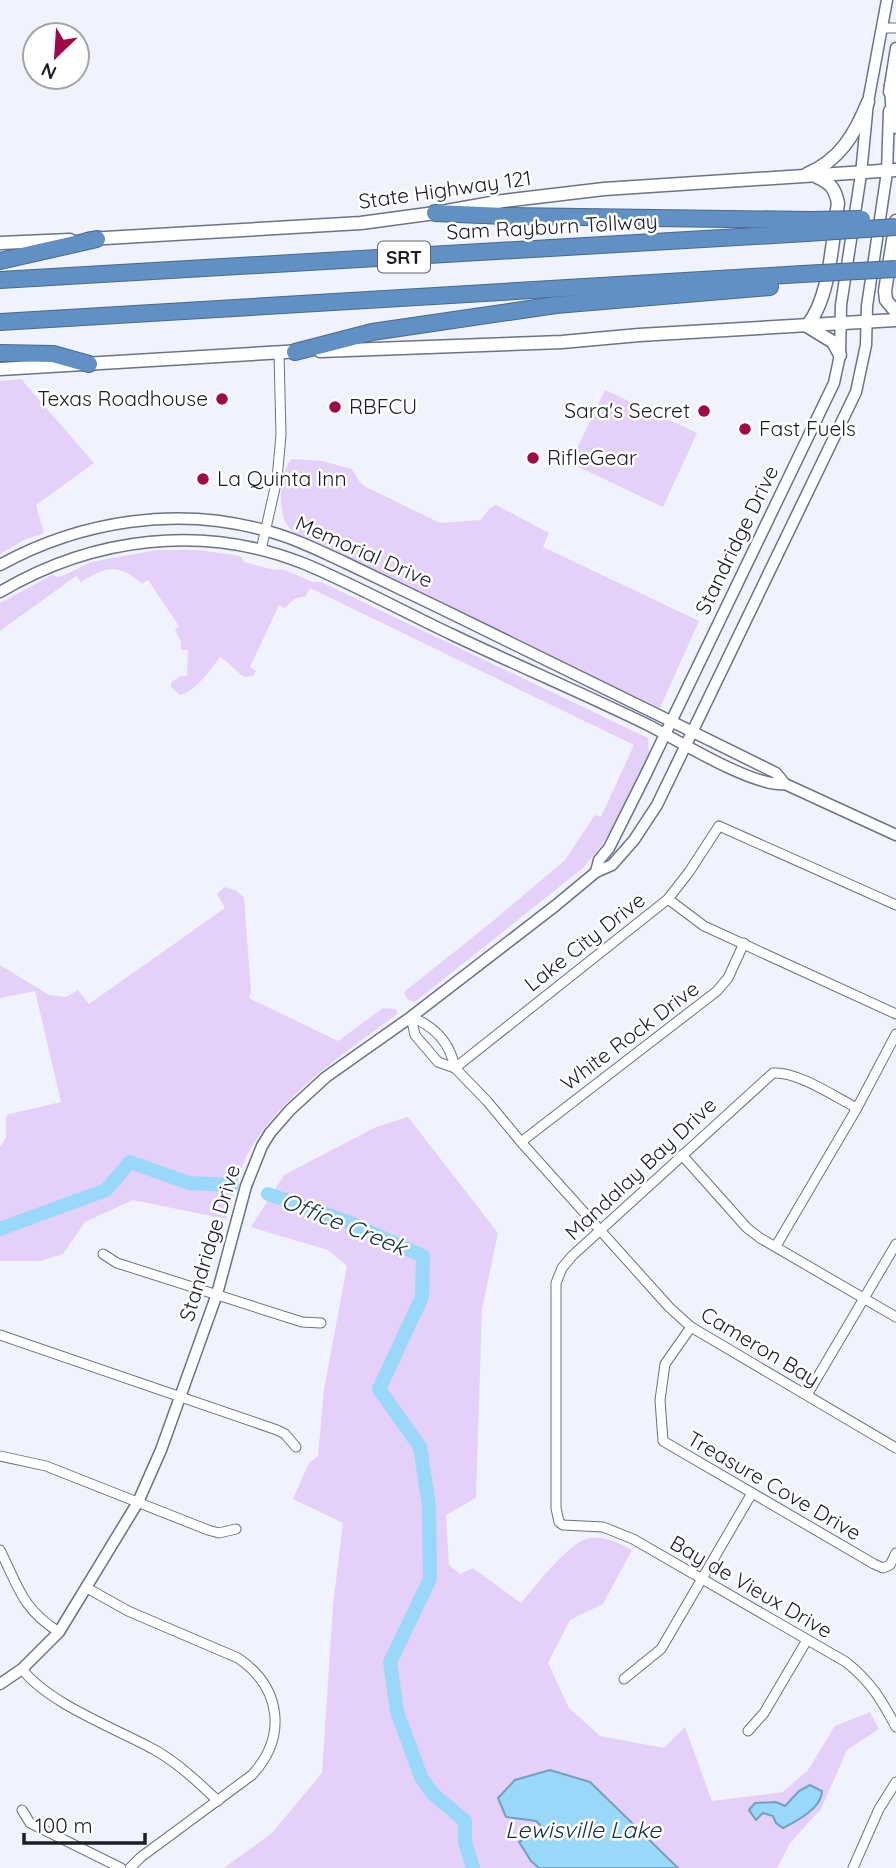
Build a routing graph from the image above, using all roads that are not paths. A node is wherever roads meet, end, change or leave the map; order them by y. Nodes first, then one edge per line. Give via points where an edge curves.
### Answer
1 (887, 0) edge
2 (882, 28) junction
3 (896, 28) edge
4 (896, 48) edge
5 (891, 85) junction
6 (869, 102) junction
7 (896, 127) edge
8 (891, 171) edge
9 (861, 173) junction
10 (808, 176) junction
11 (435, 213) junction
12 (896, 224) edge
13 (809, 226) junction
14 (97, 239) junction
15 (0, 243) edge
16 (0, 261) edge
17 (896, 269) edge
18 (801, 279) junction
19 (0, 280) edge
20 (896, 312) edge
21 (896, 320) edge
22 (0, 322) edge
23 (866, 323) junction
24 (841, 324) junction
25 (807, 326) junction
26 (287, 352) junction
27 (0, 353) edge
28 (840, 355) junction
29 (89, 364) junction
30 (0, 369) edge
31 (789, 478) junction
32 (810, 487) junction
33 (266, 530) junction
34 (261, 550) junction
35 (0, 565) edge
36 (0, 592) edge
37 (671, 720) junction
38 (693, 731) junction
39 (665, 733) junction
40 (687, 745) junction
41 (785, 785) junction
42 (896, 835) edge
43 (596, 872) junction
44 (668, 899) junction
45 (896, 905) edge
46 (744, 943) junction
47 (896, 1014) edge
48 (411, 1017) junction
49 (896, 1034) edge
50 (455, 1068) junction
51 (857, 1108) junction
52 (521, 1142) junction
53 (682, 1155) junction
54 (599, 1229) junction
55 (896, 1244) edge
56 (776, 1246) junction
57 (103, 1254) dead end
58 (217, 1294) junction
59 (864, 1299) junction
60 (896, 1317) edge
61 (321, 1323) dead end
62 (691, 1327) junction
63 (0, 1335) edge
64 (182, 1395) junction
65 (807, 1395) junction
66 (296, 1447) dead end
67 (896, 1448) edge
68 (0, 1456) edge
69 (752, 1493) junction
70 (138, 1502) junction
71 (559, 1522) joint
72 (236, 1529) dead end
73 (0, 1550) edge
74 (896, 1553) edge
75 (702, 1578) junction
76 (88, 1588) junction
77 (59, 1632) junction
78 (807, 1640) junction
79 (22, 1669) junction
80 (624, 1679) dead end
81 (0, 1684) edge
82 (893, 1712) edge
83 (896, 1727) edge
84 (748, 1731) dead end
85 (896, 1782) edge
86 (218, 1801) junction
87 (22, 1810) dead end
88 (121, 1868) edge
89 (130, 1868) edge
90 (853, 1868) edge

1 - 2 street, Standridge Drive
2 - 3 street
2 - 6 street, Standridge Drive
4 - 5 street, Standridge Drive
5 - 7 main road
5 - 8 street, Standridge Drive
6 - 9 street, Standridge Drive
6 - 10 main road via 841,151
8 - 9 main road, State Highway 121
8 - 23 street, Standridge Drive
9 - 10 main road, State Highway 121
9 - 24 street, Standridge Drive
10 - 11 main road, State Highway 121 via 604,189
10 - 25 main road via 827,181 838,203 823,295
11 - 13 highway
11 - 14 main road, State Highway 121 via 361,223
12 - 13 highway, Sam Rayburn Tollway / SRT, bridge
12 - 20 main road via 886,291 886,300
13 - 19 highway, Sam Rayburn Tollway / SRT
14 - 15 main road, State Highway 121
14 - 16 highway
17 - 18 highway, SRT, bridge
18 - 22 highway, SRT
18 - 26 highway via 556,305 372,332
21 - 23 main road
23 - 24 main road
23 - 32 street, Standridge Drive via 856,392
24 - 25 main road
24 - 28 street, Standridge Drive
25 - 26 main road via 562,342
25 - 28 main road via 834,342
26 - 29 main road
26 - 33 street via 277,479
27 - 29 highway via 53,354
28 - 31 street, Standridge Drive via 834,383
29 - 30 main road
31 - 32 street
31 - 37 street, Standridge Drive
32 - 38 street, Standridge Drive
33 - 34 street
33 - 35 street, Memorial Drive via 181,519 134,521 63,536
33 - 37 street, Memorial Drive via 405,591
34 - 36 street, Memorial Drive via 191,539 104,548 51,566
34 - 39 street, Memorial Drive via 304,564
37 - 38 street, Memorial Drive
37 - 39 street, Standridge Drive
38 - 40 street, Standridge Drive
38 - 41 street, Memorial Drive via 776,772
39 - 40 street, Memorial Drive
39 - 43 street, Standridge Drive
40 - 41 street, Memorial Drive via 773,785
40 - 43 street, Standridge Drive via 634,840 612,865
41 - 42 street
43 - 48 street, Standridge Drive
44 - 45 street, Lake City Drive via 719,826
44 - 46 street via 704,926
44 - 50 street, Lake City Drive
46 - 47 street
46 - 52 street, White Rock Drive via 717,991
48 - 50 street, Cameron Bay via 429,1024 452,1052
48 - 50 street, Cameron Bay via 415,1035 438,1062
48 - 58 street, Standridge Drive via 326,1077 270,1133 246,1186
49 - 51 street
50 - 52 street, Cameron Bay
51 - 53 street, Mandalay Bay Drive via 791,1075 773,1073
51 - 56 street
52 - 54 street, Cameron Bay
53 - 54 street, Mandalay Bay Drive
53 - 56 street via 747,1228
54 - 62 street, Cameron Bay
54 - 71 street, Mandalay Bay Drive via 562,1268 556,1283
55 - 59 street
56 - 59 street
57 - 58 street via 117,1263
58 - 61 street via 302,1322
58 - 64 street, Standridge Drive
59 - 60 street
59 - 65 street
62 - 65 street, Cameron Bay
62 - 69 street, Treasure Cove Drive via 665,1364 660,1400 663,1441
63 - 64 street
64 - 66 street via 277,1430
64 - 70 street, Standridge Drive
65 - 67 street, Cameron Bay
68 - 70 street via 46,1466
69 - 74 street, Treasure Cove Drive via 883,1568
69 - 75 street
70 - 72 street via 208,1530
70 - 76 street, Standridge Drive
71 - 75 street, Bay de Vieux Drive via 617,1532
73 - 77 street via 28,1605
75 - 78 street, Bay de Vieux Drive
75 - 80 street via 661,1649
76 - 77 street, Standridge Drive
76 - 86 street via 128,1612 239,1658 267,1685 274,1706 275,1737 270,1749 252,1775
77 - 79 street, Standridge Drive
78 - 82 street, Bay de Vieux Drive via 866,1678
78 - 84 street via 764,1713
79 - 81 street, Standridge Drive
79 - 86 street via 31,1681 64,1703 174,1762
82 - 83 street, Bay de Vieux Drive
85 - 90 street
86 - 89 street
87 - 88 street via 30,1823

